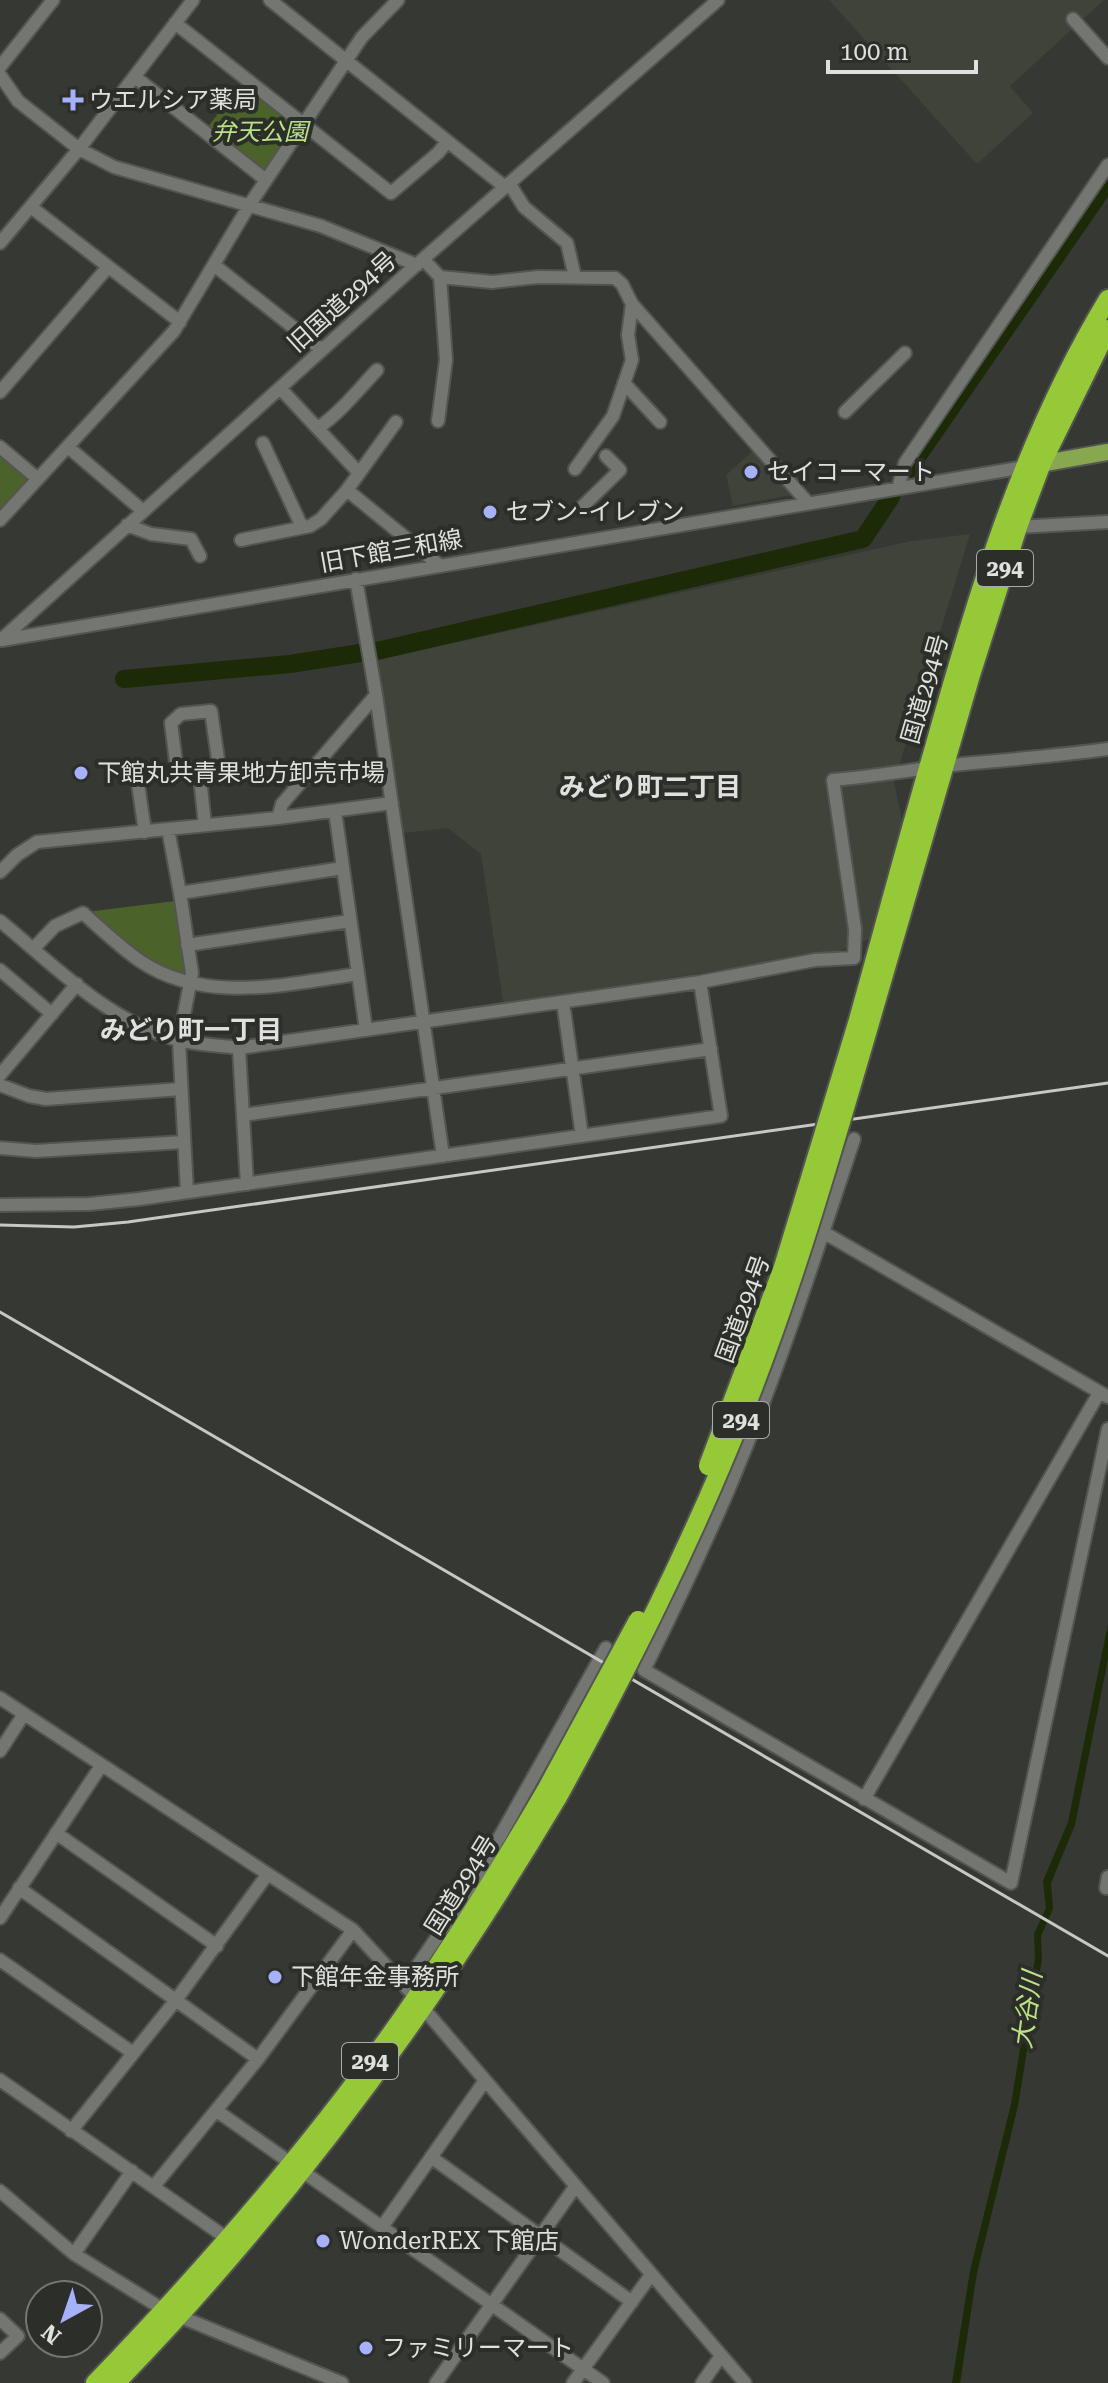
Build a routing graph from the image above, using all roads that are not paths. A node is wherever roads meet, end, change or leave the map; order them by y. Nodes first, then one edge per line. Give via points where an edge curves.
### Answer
1 (53, 0) edge
2 (193, 0) edge
3 (270, 0) edge
4 (373, 0) edge
5 (398, 0) edge
6 (718, 0) edge
7 (384, 12) junction
8 (1073, 19) dead end
9 (175, 23) junction
10 (1108, 58) edge
11 (347, 62) junction
12 (0, 67) edge
13 (0, 75) edge
14 (135, 77) junction
15 (304, 125) junction
16 (447, 142) junction
17 (79, 149) junction
18 (1108, 165) edge
19 (266, 180) junction
20 (507, 185) junction
21 (250, 204) junction
22 (31, 207) junction
23 (0, 243) edge
24 (420, 262) junction
25 (214, 265) junction
26 (108, 267) junction
27 (440, 277) junction
28 (575, 277) junction
29 (1108, 299) edge
30 (632, 304) junction
31 (180, 322) junction
32 (1108, 329) edge
33 (322, 350) junction
34 (905, 353) dead end
35 (377, 370) dead end
36 (624, 383) junction
37 (2, 385) edge
38 (280, 388) junction
39 (845, 412) dead end
40 (438, 421) dead end
41 (396, 422) dead end
42 (660, 422) dead end
43 (318, 428) junction
44 (263, 443) dead end
45 (0, 447) edge
46 (68, 447) junction
47 (1108, 452) edge
48 (606, 456) dead end
49 (1034, 465) junction
50 (575, 469) dead end
51 (359, 473) junction
52 (38, 479) junction
53 (898, 488) junction
54 (347, 490) junction
55 (808, 503) junction
56 (582, 507) dead end
57 (142, 510) junction
58 (0, 520) edge
59 (1108, 522) edge
60 (127, 525) junction
61 (302, 527) junction
62 (1018, 527) junction
63 (241, 540) dead end
64 (200, 556) dead end
65 (439, 565) junction
66 (356, 579) junction
67 (1, 640) edge
68 (376, 695) junction
69 (1108, 749) edge
70 (199, 769) junction
71 (936, 769) junction
72 (137, 777) dead end
73 (392, 803) junction
74 (335, 811) junction
75 (278, 818) junction
76 (205, 825) junction
77 (168, 829) junction
78 (145, 832) junction
79 (343, 868) junction
80 (0, 872) edge
81 (180, 893) junction
82 (0, 921) edge
83 (350, 921) junction
84 (187, 945) junction
85 (34, 948) junction
86 (0, 970) edge
87 (358, 974) junction
88 (700, 982) junction
89 (77, 984) junction
90 (191, 984) junction
91 (563, 1002) junction
92 (52, 1014) junction
93 (425, 1023) junction
94 (366, 1030) junction
95 (179, 1041) junction
96 (239, 1048) junction
97 (711, 1049) junction
98 (573, 1069) junction
99 (0, 1075) edge
100 (0, 1085) edge
101 (181, 1089) junction
102 (435, 1089) junction
103 (243, 1115) junction
104 (582, 1136) junction
105 (854, 1139) dead end
106 (184, 1142) junction
107 (0, 1148) edge
108 (443, 1156) junction
109 (247, 1184) junction
110 (187, 1192) junction
111 (0, 1205) edge
112 (823, 1232) junction
113 (1104, 1395) edge
114 (1108, 1429) edge
115 (606, 1648) dead end
116 (0, 1698) edge
117 (24, 1714) junction
118 (0, 1751) edge
119 (101, 1766) junction
120 (864, 1799) junction
121 (56, 1833) junction
122 (267, 1875) junction
123 (19, 1888) junction
124 (0, 1917) edge
125 (353, 1930) junction
126 (217, 1946) junction
127 (0, 1960) edge
128 (415, 1997) junction
129 (176, 2000) junction
130 (133, 2053) junction
131 (258, 2059) junction
132 (0, 2080) edge
133 (484, 2082) junction
134 (217, 2111) junction
135 (71, 2131) junction
136 (431, 2157) junction
137 (298, 2167) junction
138 (132, 2171) junction
139 (154, 2186) junction
140 (575, 2187) junction
141 (0, 2191) edge
142 (382, 2227) junction
143 (541, 2235) junction
144 (228, 2239) junction
145 (74, 2254) junction
146 (651, 2275) junction
147 (632, 2302) junction
148 (491, 2306) junction
149 (171, 2313) junction
150 (0, 2319) edge
151 (0, 2353) edge
152 (721, 2356) junction
153 (582, 2369) junction
154 (95, 2383) edge
155 (116, 2383) edge
156 (342, 2383) edge
157 (436, 2383) edge
158 (573, 2383) edge
159 (603, 2383) edge
160 (702, 2383) edge
161 (745, 2383) edge

1 - 12 street
2 - 9 street
3 - 11 street
4 - 7 street
5 - 7 street
6 - 20 street, 旧国道294号
7 - 11 street
8 - 10 street
9 - 14 street
9 - 15 street
11 - 15 street
11 - 16 street
13 - 17 street via 18,101
14 - 17 street
14 - 19 street
15 - 16 street via 391,193
15 - 19 street
16 - 20 street
17 - 21 street via 114,167
17 - 22 street
18 - 53 street via 905,463
19 - 21 street
20 - 24 street, 旧国道294号
20 - 28 street via 524,207 567,243
21 - 24 street
21 - 25 street
22 - 23 street
22 - 26 street
24 - 27 street
24 - 33 street, 旧国道294号
25 - 31 street
25 - 33 street
26 - 31 street
26 - 37 street
27 - 28 street via 492,282
27 - 40 street via 446,360
28 - 30 street via 615,278
29 - 49 highway, 国道294号 / 294 via 1065,378
30 - 36 street via 632,360
30 - 55 street
31 - 46 street
32 - 49 highway, 国道294号 / 294
33 - 38 street, 旧国道294号
34 - 39 street
35 - 43 street via 338,414
36 - 42 street
36 - 50 street via 613,416
38 - 43 street
38 - 57 street, 旧国道294号
41 - 51 street
43 - 51 street
44 - 61 street
45 - 52 street
46 - 52 street
46 - 57 street
47 - 49 main road
48 - 56 street via 620,470
49 - 53 street, 旧下館三和線
49 - 62 highway, 国道294号 / 294
49 - 71 highway, 国道294号 / 294 via 981,581
51 - 54 street
52 - 58 street
53 - 55 street, 旧下館三和線
54 - 61 street via 321,519
54 - 65 street
55 - 65 street, 旧下館三和線
57 - 60 street, 旧国道294号
59 - 62 street
60 - 64 street via 191,539
60 - 67 street, 旧国道294号
61 - 63 street
62 - 71 highway, 国道294号 / 294
65 - 66 street, 旧下館三和線
66 - 67 street, 旧下館三和線
66 - 68 street
68 - 73 street
68 - 75 street via 282,804
69 - 71 street
70 - 70 street via 177,770 171,723 181,714 211,711 219,766
70 - 76 street
71 - 88 street via 833,780 855,929 854,958 815,960
71 - 128 highway, 国道294号 / 294, bridge via 864,1021 723,1430 552,1794
72 - 78 street
73 - 74 street
73 - 93 street
74 - 75 street
74 - 79 street
75 - 76 street
76 - 77 street
77 - 78 street
77 - 81 street
78 - 80 street via 37,842
79 - 81 street
79 - 83 street
81 - 84 street
82 - 85 street
83 - 84 street
83 - 87 street
84 - 90 street
85 - 89 street
85 - 90 street via 55,926 83,913 139,961
86 - 92 street
87 - 90 street via 241,988
87 - 94 street
88 - 91 street
88 - 97 street
89 - 92 street
89 - 95 street via 132,1022
90 - 95 street
91 - 93 street
91 - 98 street
92 - 99 street
93 - 94 street
93 - 102 street
94 - 96 street
95 - 96 street
95 - 101 street
96 - 103 street
97 - 98 street
97 - 104 street via 721,1116
98 - 102 street
98 - 104 street
100 - 101 street via 46,1099
101 - 106 street
102 - 103 street
102 - 108 street
103 - 109 street
104 - 108 street
105 - 112 street
106 - 107 street via 36,1151
106 - 110 street
108 - 109 street
109 - 110 street
110 - 111 street via 89,1204
112 - 113 street
112 - 120 street via 737,1468 644,1670
113 - 120 street
114 - 120 street via 1011,1883
115 - 128 street
116 - 117 street
117 - 118 street
117 - 119 street
119 - 121 street
119 - 122 street
121 - 123 street
121 - 126 street
122 - 125 street
122 - 126 street
123 - 124 street
123 - 129 street
125 - 128 street
125 - 131 street
126 - 129 street
127 - 130 street
128 - 133 street
128 - 137 highway, 国道294号 / 294
129 - 130 street
129 - 131 street
130 - 135 street
131 - 134 street
132 - 135 street
133 - 136 street
133 - 140 street
134 - 137 street
134 - 139 street
135 - 138 street
136 - 142 street
136 - 143 street
137 - 142 street
137 - 144 highway, 国道294号 / 294
137 - 149 highway, 国道294号 / 294 via 248,2239
138 - 139 street
138 - 145 street
139 - 144 street
140 - 143 street
140 - 146 street
141 - 145 street
142 - 148 street
143 - 147 street
143 - 148 street
144 - 149 highway, 国道294号 / 294
145 - 149 street
146 - 147 street
146 - 152 street
147 - 153 street
148 - 153 street
148 - 157 street
149 - 154 highway, 国道294号 / 294
149 - 155 highway, 国道294号 / 294
149 - 156 street
150 - 151 street via 18,2336
152 - 160 street
152 - 161 street
153 - 158 street
153 - 159 street

